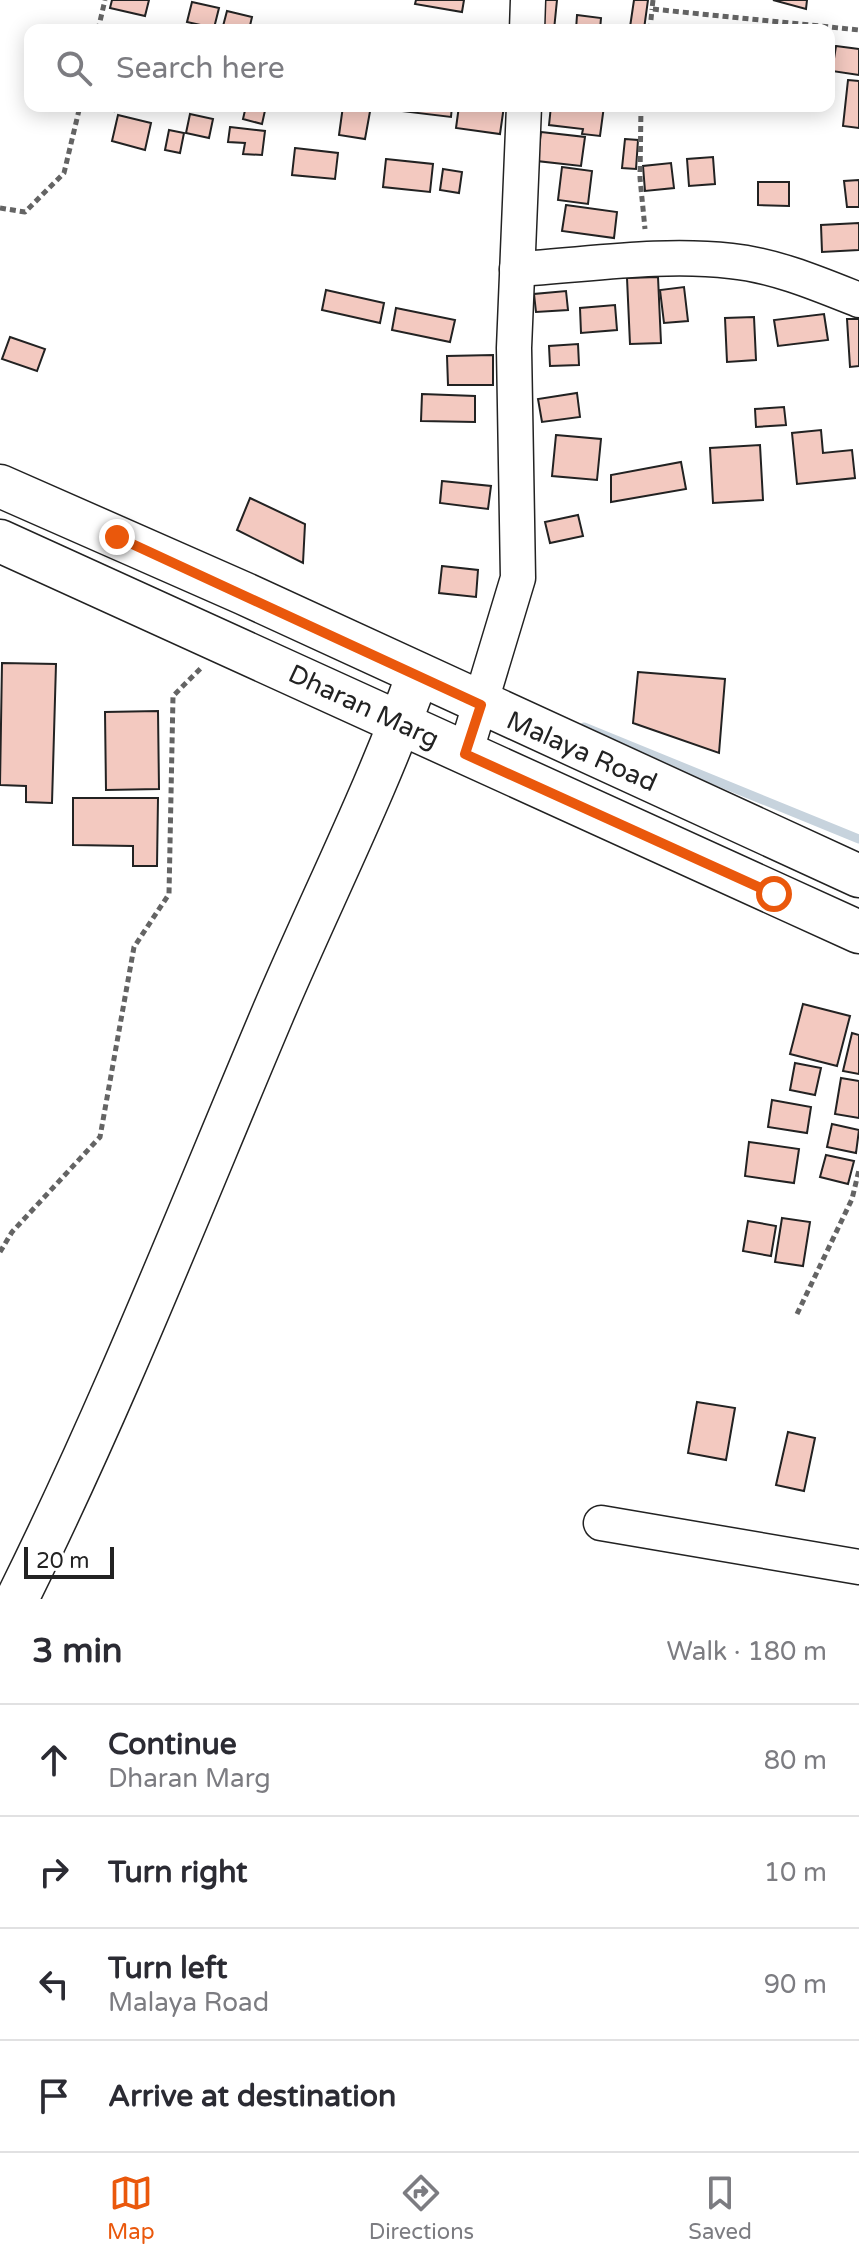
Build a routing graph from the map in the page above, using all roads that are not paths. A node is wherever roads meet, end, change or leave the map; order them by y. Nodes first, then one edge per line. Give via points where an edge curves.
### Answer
1 (528, 0) edge
2 (527, 24) edge
3 (524, 112) edge
4 (517, 269) junction
5 (859, 300) edge
6 (0, 486) edge
7 (0, 541) edge
8 (418, 674) junction
9 (481, 705) junction
10 (401, 722) junction
11 (465, 754) junction
12 (859, 876) edge
13 (859, 932) edge
14 (601, 1523) dead end
15 (859, 1567) edge
16 (17, 1599) edge

1 - 2 street
3 - 4 street
4 - 5 street via 732,261 812,281
4 - 9 street via 518,578
6 - 8 main road, Malaya Road
7 - 10 main road, Dharan Marg
8 - 9 main road, Malaya Road
8 - 10 main road
9 - 11 street
9 - 12 main road, Malaya Road
10 - 11 main road, Dharan Marg
10 - 16 main road via 79,1474
11 - 13 main road, Dharan Marg
14 - 15 street

